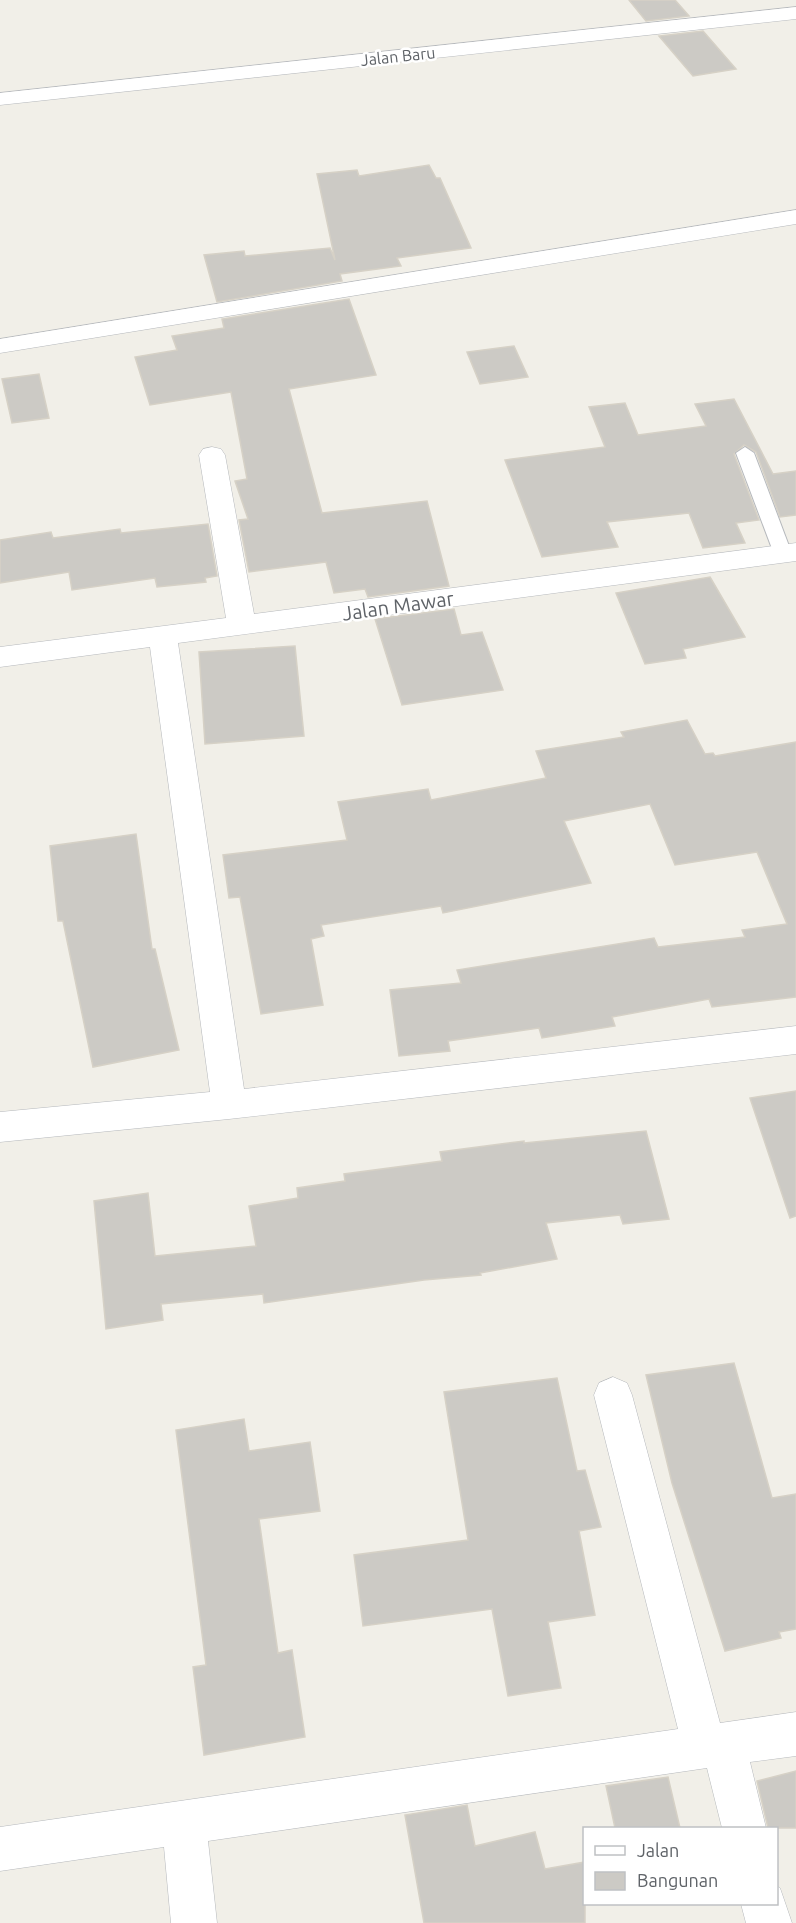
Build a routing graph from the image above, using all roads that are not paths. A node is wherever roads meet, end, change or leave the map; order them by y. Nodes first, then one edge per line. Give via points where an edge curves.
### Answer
1 (796, 13) edge
2 (0, 99) edge
3 (796, 217) edge
4 (0, 345) edge
5 (745, 453) dead end
6 (212, 455) dead end
7 (790, 553) edge
8 (242, 625) junction
9 (163, 636) junction
10 (0, 657) edge
11 (796, 1040) edge
12 (229, 1105) junction
13 (0, 1127) edge
14 (613, 1395) dead end
15 (796, 1734) edge
16 (713, 1745) junction
17 (184, 1822) junction
18 (744, 1827) edge
19 (0, 1849) edge
20 (764, 1905) edge
21 (194, 1923) edge
22 (769, 1923) edge

1 - 2 street, Jalan Baru
3 - 4 street
5 - 7 lane
6 - 8 street
7 - 8 street, Jalan Mawar
8 - 9 street, Jalan Mawar
9 - 10 street, Jalan Mawar
9 - 12 street
11 - 12 street
12 - 13 street
14 - 16 street
15 - 16 street
16 - 17 street
16 - 18 street
17 - 19 street
17 - 21 street
20 - 22 street

